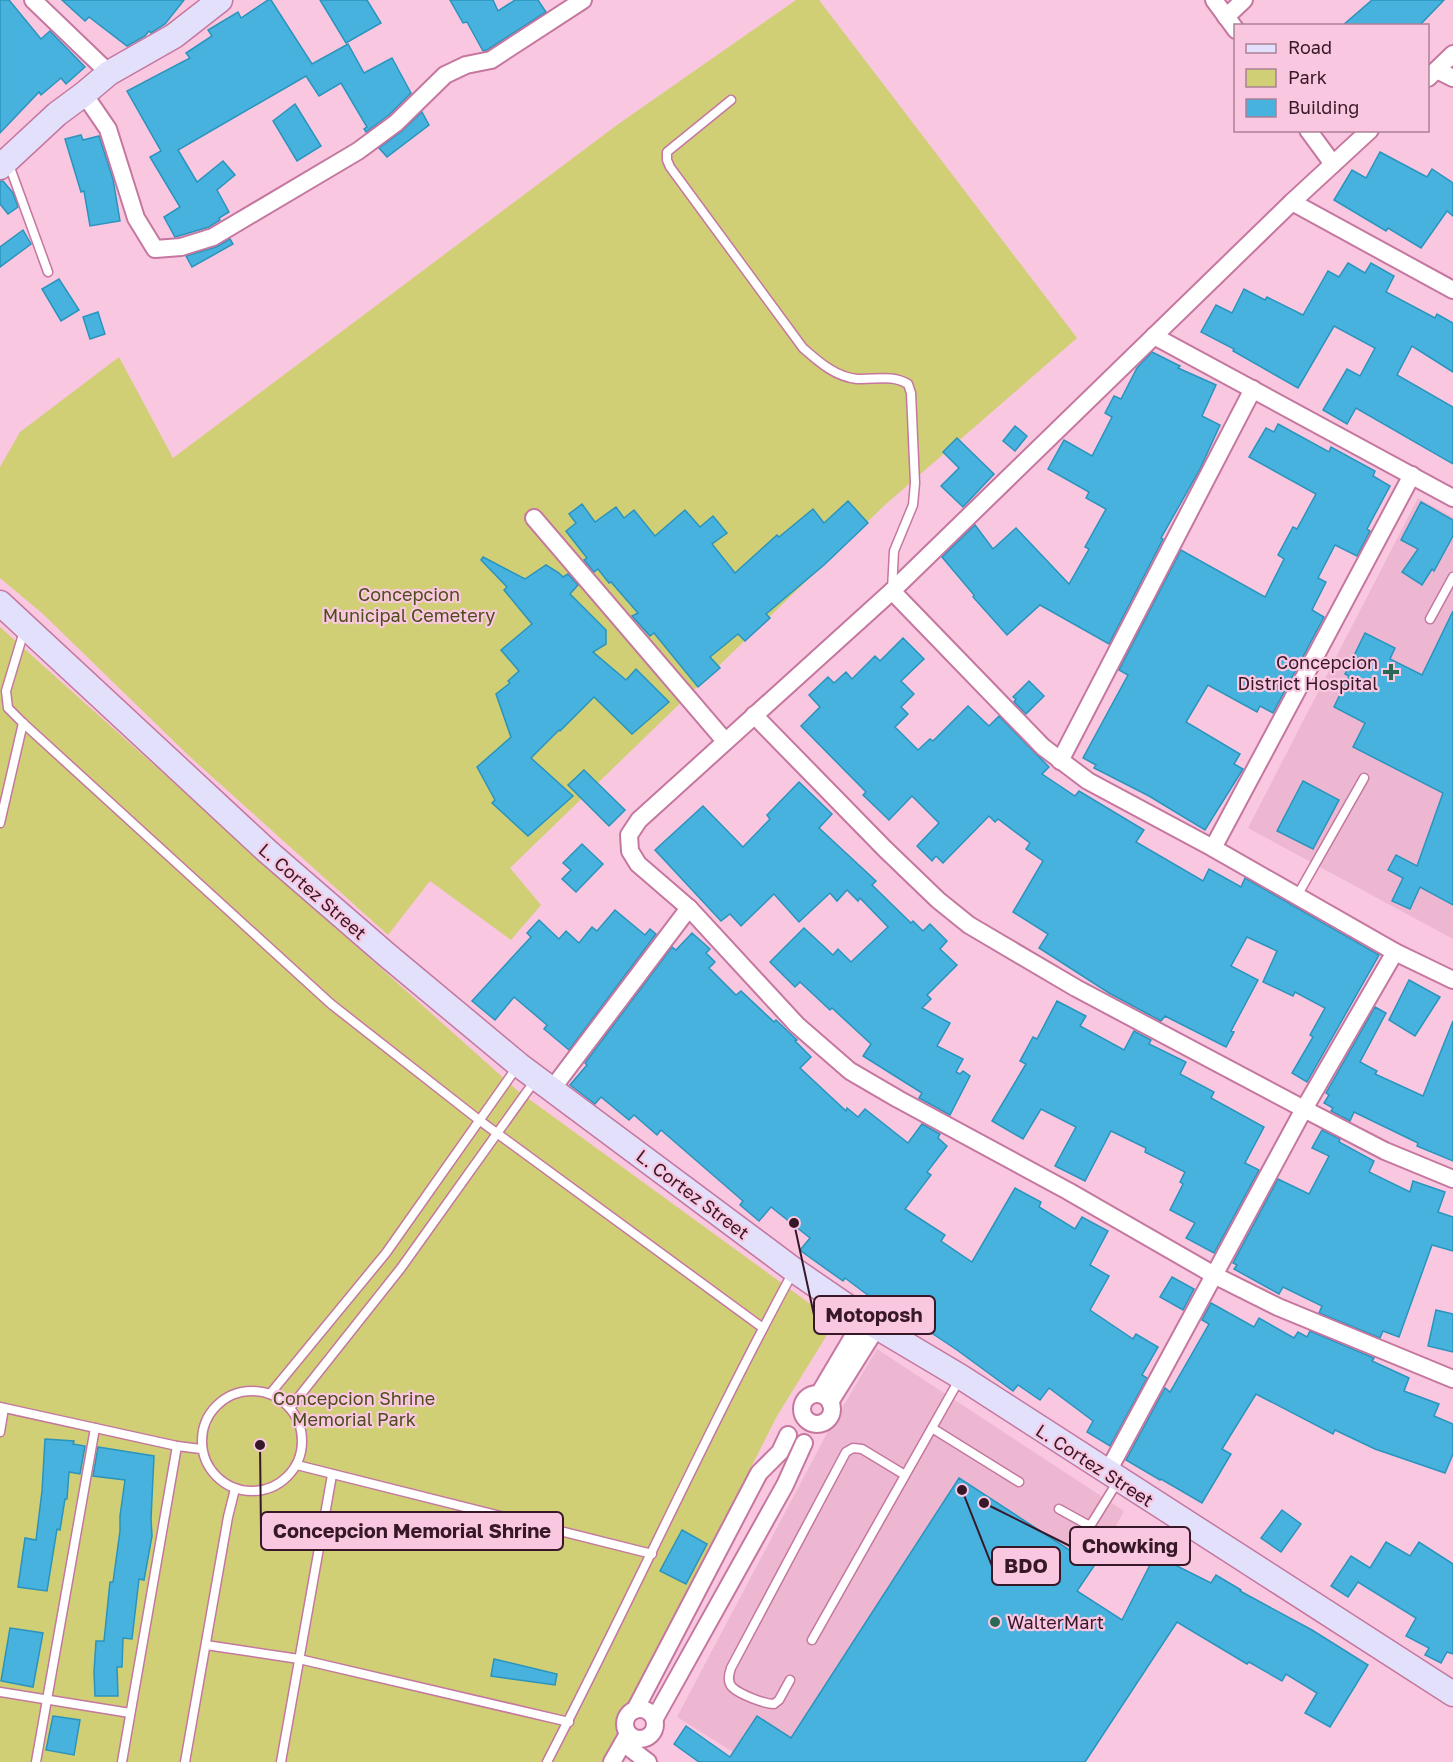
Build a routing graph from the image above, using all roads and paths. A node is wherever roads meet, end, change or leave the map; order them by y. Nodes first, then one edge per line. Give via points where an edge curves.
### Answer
1 (33, 0) edge
2 (220, 0) edge
3 (584, 0) edge
4 (1214, 0) edge
5 (1244, 0) edge
6 (1231, 23) edge
7 (1453, 54) edge
8 (109, 72) junction
9 (1432, 74) edge
10 (1453, 78) edge
11 (84, 94) junction
12 (731, 100) dead end
13 (1309, 132) edge
14 (1368, 132) edge
15 (3, 163) edge
16 (1333, 164) junction
17 (1292, 202) junction
18 (48, 272) dead end
19 (1453, 290) edge
20 (1154, 336) junction
21 (1253, 389) junction
22 (1412, 475) junction
23 (1453, 498) edge
24 (534, 518) dead end
25 (1453, 577) edge
26 (892, 591) junction
27 (0, 603) edge
28 (1430, 620) dead end
29 (26, 627) junction
30 (754, 715) junction
31 (23, 723) junction
32 (725, 741) junction
33 (1060, 761) junction
34 (1364, 778) dead end
35 (0, 823) edge
36 (1214, 849) junction
37 (1297, 896) junction
38 (689, 908) junction
39 (1395, 952) junction
40 (1453, 980) edge
41 (536, 1077) junction
42 (1304, 1109) junction
43 (479, 1120) junction
44 (496, 1133) junction
45 (1453, 1179) edge
46 (795, 1270) junction
47 (1214, 1275) junction
48 (871, 1323) junction
49 (763, 1328) junction
50 (961, 1377) junction
51 (1453, 1379) edge
52 (270, 1394) junction
53 (825, 1398) junction
54 (2, 1407) edge
55 (290, 1408) junction
56 (794, 1424) junction
57 (95, 1428) junction
58 (932, 1428) junction
59 (0, 1432) edge
60 (810, 1434) junction
61 (177, 1446) junction
62 (201, 1449) junction
63 (297, 1465) junction
64 (332, 1475) junction
65 (905, 1475) junction
66 (1112, 1476) junction
67 (1019, 1482) dead end
68 (235, 1489) junction
69 (1059, 1509) dead end
70 (652, 1554) junction
71 (812, 1640) dead end
72 (206, 1645) junction
73 (299, 1659) junction
74 (790, 1680) dead end
75 (0, 1692) edge
76 (1453, 1694) edge
77 (46, 1700) junction
78 (635, 1710) junction
79 (130, 1713) junction
80 (655, 1718) junction
81 (568, 1722) junction
82 (626, 1738) junction
83 (36, 1762) edge
84 (122, 1762) edge
85 (185, 1762) edge
86 (281, 1762) edge
87 (547, 1762) edge
88 (612, 1762) edge
89 (648, 1762) edge

1 - 8 street
2 - 8 main road via 174,36
3 - 11 street via 491,60 445,75 396,123 358,151 213,237 181,247 155,249 136,218 108,129
4 - 6 street
5 - 6 street
7 - 9 street
8 - 11 main road
9 - 10 street
11 - 15 main road
12 - 26 lane via 667,152 670,167 803,348 837,373 855,379 898,378 908,384 911,393 913,505 894,550
13 - 16 street
14 - 16 street
15 - 18 lane
16 - 17 street
17 - 19 street
17 - 20 street
20 - 21 street
20 - 26 street
21 - 22 street
21 - 33 street
22 - 23 street
22 - 36 street
24 - 32 street
25 - 28 lane
26 - 30 street
26 - 33 street
27 - 29 main road, L. Cortez Street
29 - 31 lane via 6,692 8,708
29 - 41 main road, L. Cortez Street via 267,850
30 - 32 street
30 - 42 street via 885,849 969,925 1076,988
31 - 35 lane
31 - 43 lane via 331,1004
32 - 38 street via 639,820 629,835 630,850 638,864
33 - 36 street via 1088,781
34 - 37 lane
36 - 37 street
37 - 39 street
38 - 41 street
38 - 47 street via 798,1025 850,1071
39 - 40 street
39 - 42 street
41 - 43 lane
41 - 44 lane
41 - 46 main road, L. Cortez Street
42 - 45 street via 1385,1151
42 - 47 street
43 - 44 lane
43 - 52 lane via 386,1253
44 - 49 lane
44 - 55 lane via 401,1268
46 - 48 main road, L. Cortez Street
46 - 49 lane
47 - 51 street via 1278,1307
47 - 66 street
48 - 50 main road, L. Cortez Street
48 - 53 street
49 - 70 lane
50 - 58 lane
50 - 66 main road, L. Cortez Street
52 - 55 lane
52 - 62 lane via 235,1393 220,1402 208,1415
53 - 56 street via 809,1396
53 - 60 street via 832,1410 830,1418
54 - 57 lane
54 - 59 lane
55 - 63 lane via 300,1425 303,1446
56 - 60 street via 807,1420
56 - 78 street via 780,1452 759,1473
57 - 61 lane
57 - 77 lane
58 - 65 lane
58 - 67 lane
60 - 80 street
61 - 62 lane
61 - 79 lane
62 - 68 lane via 212,1474
63 - 64 lane
63 - 68 lane via 277,1485 256,1491
64 - 70 lane
64 - 73 lane
65 - 71 lane
65 - 74 lane via 862,1449 846,1452 728,1679 732,1687 765,1704 779,1700
66 - 69 lane via 1092,1523 1082,1523
66 - 76 main road, L. Cortez Street
68 - 72 lane
70 - 81 lane
72 - 73 lane
72 - 85 lane
73 - 81 lane
73 - 86 lane
75 - 77 lane
77 - 79 lane
77 - 83 lane
78 - 80 street via 647,1710
78 - 82 street via 626,1717
79 - 84 lane
80 - 82 street via 651,1736 639,1740
81 - 87 lane
82 - 88 street
82 - 89 street

